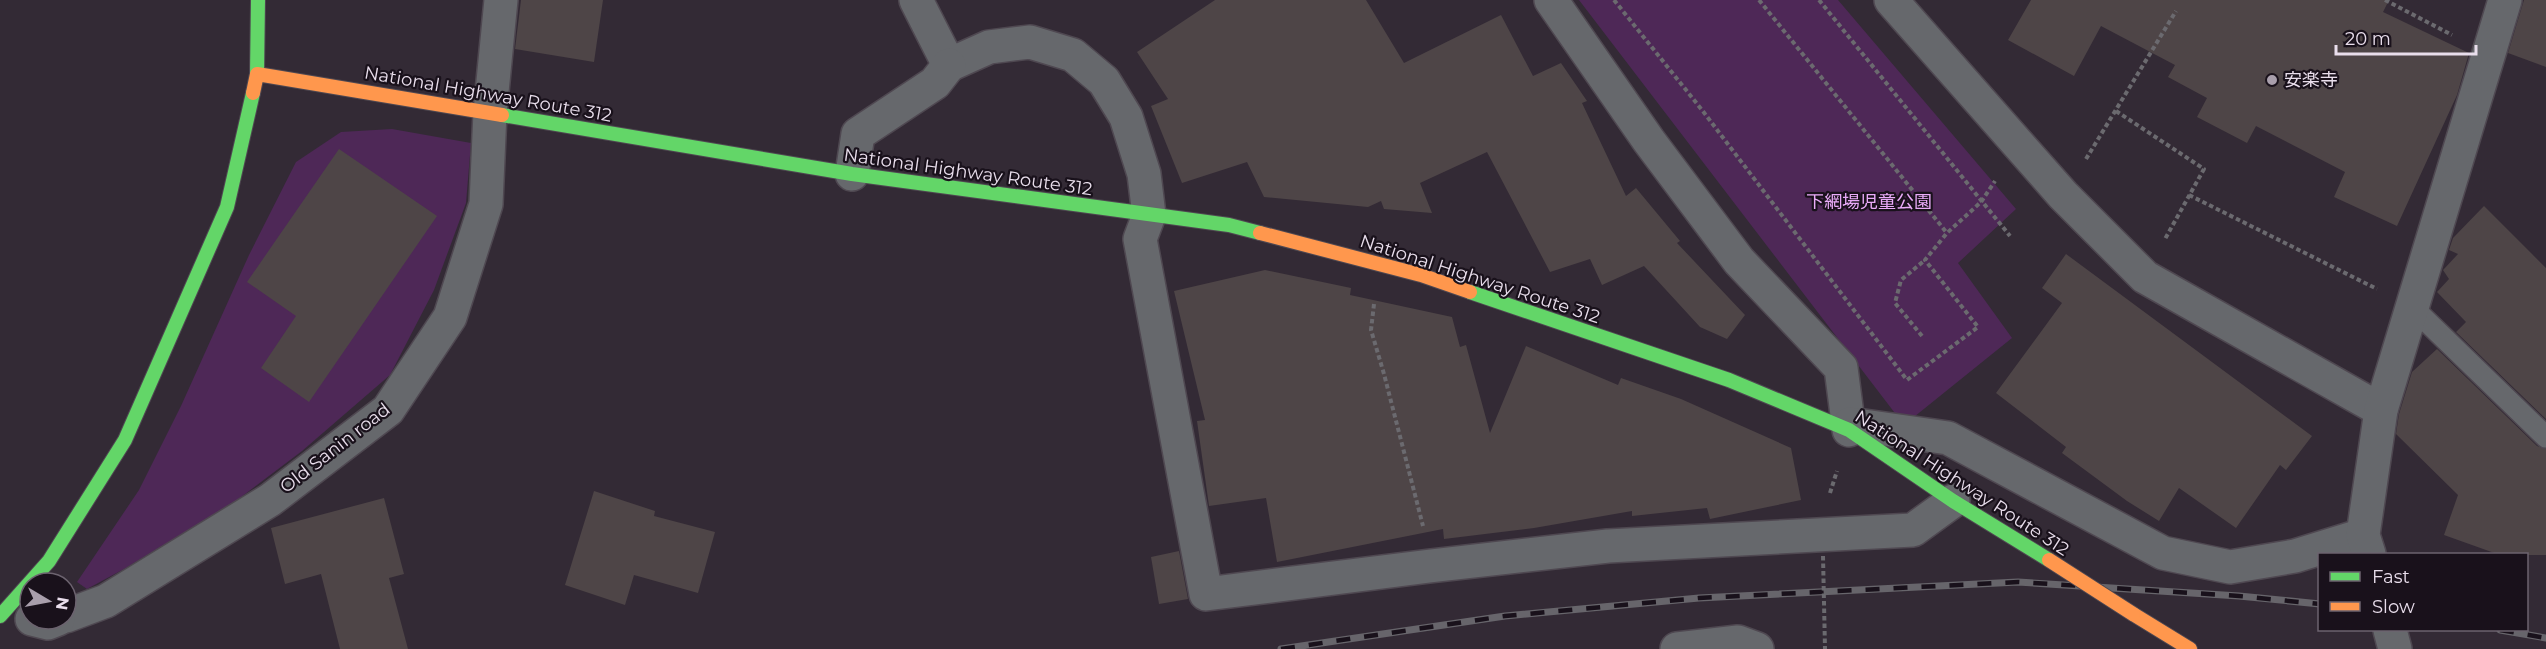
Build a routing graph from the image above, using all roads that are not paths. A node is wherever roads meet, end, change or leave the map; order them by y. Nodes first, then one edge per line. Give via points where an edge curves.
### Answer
1 (258, 0) edge
2 (501, 0) edge
3 (916, 0) edge
4 (1551, 0) edge
5 (1891, 0) edge
6 (2505, 0) edge
7 (949, 65) junction
8 (257, 74) junction
9 (490, 112) junction
10 (852, 174) junction
11 (1149, 215) junction
12 (2412, 307) junction
13 (2381, 410) junction
14 (1849, 427) junction
15 (2546, 437) edge
16 (1953, 501) junction
17 (2366, 545) edge
18 (78, 612) edge
19 (16, 616) edge
20 (2390, 631) edge
21 (2178, 647) edge
22 (1677, 649) edge
23 (1757, 649) edge
24 (2395, 649) edge

1 - 8 main road
2 - 9 street, Old Sanin road
3 - 7 street
4 - 14 street via 1739,261 1841,368
5 - 13 street via 2063,195 2145,277
6 - 12 street
7 - 10 street via 935,83 858,134
7 - 11 street via 989,47 1030,42 1073,55 1104,81 1126,117 1144,174
8 - 9 main road, National Highway Route 312
8 - 19 main road via 227,207 125,440
9 - 10 main road, National Highway Route 312
9 - 18 street, Old Sanin road via 486,204 450,317 388,410 270,500 106,601
10 - 11 main road, National Highway Route 312
11 - 14 main road, National Highway Route 312 via 1229,225 1421,275 1729,381
11 - 16 street via 1140,239 1206,594 1608,546 1913,530
12 - 13 street
12 - 15 lane
13 - 17 street
14 - 16 main road, National Highway Route 312
14 - 17 street via 1948,438 2163,553 2230,567
16 - 21 main road, National Highway Route 312, bridge via 2133,614
20 - 24 street
22 - 23 street via 1738,642

